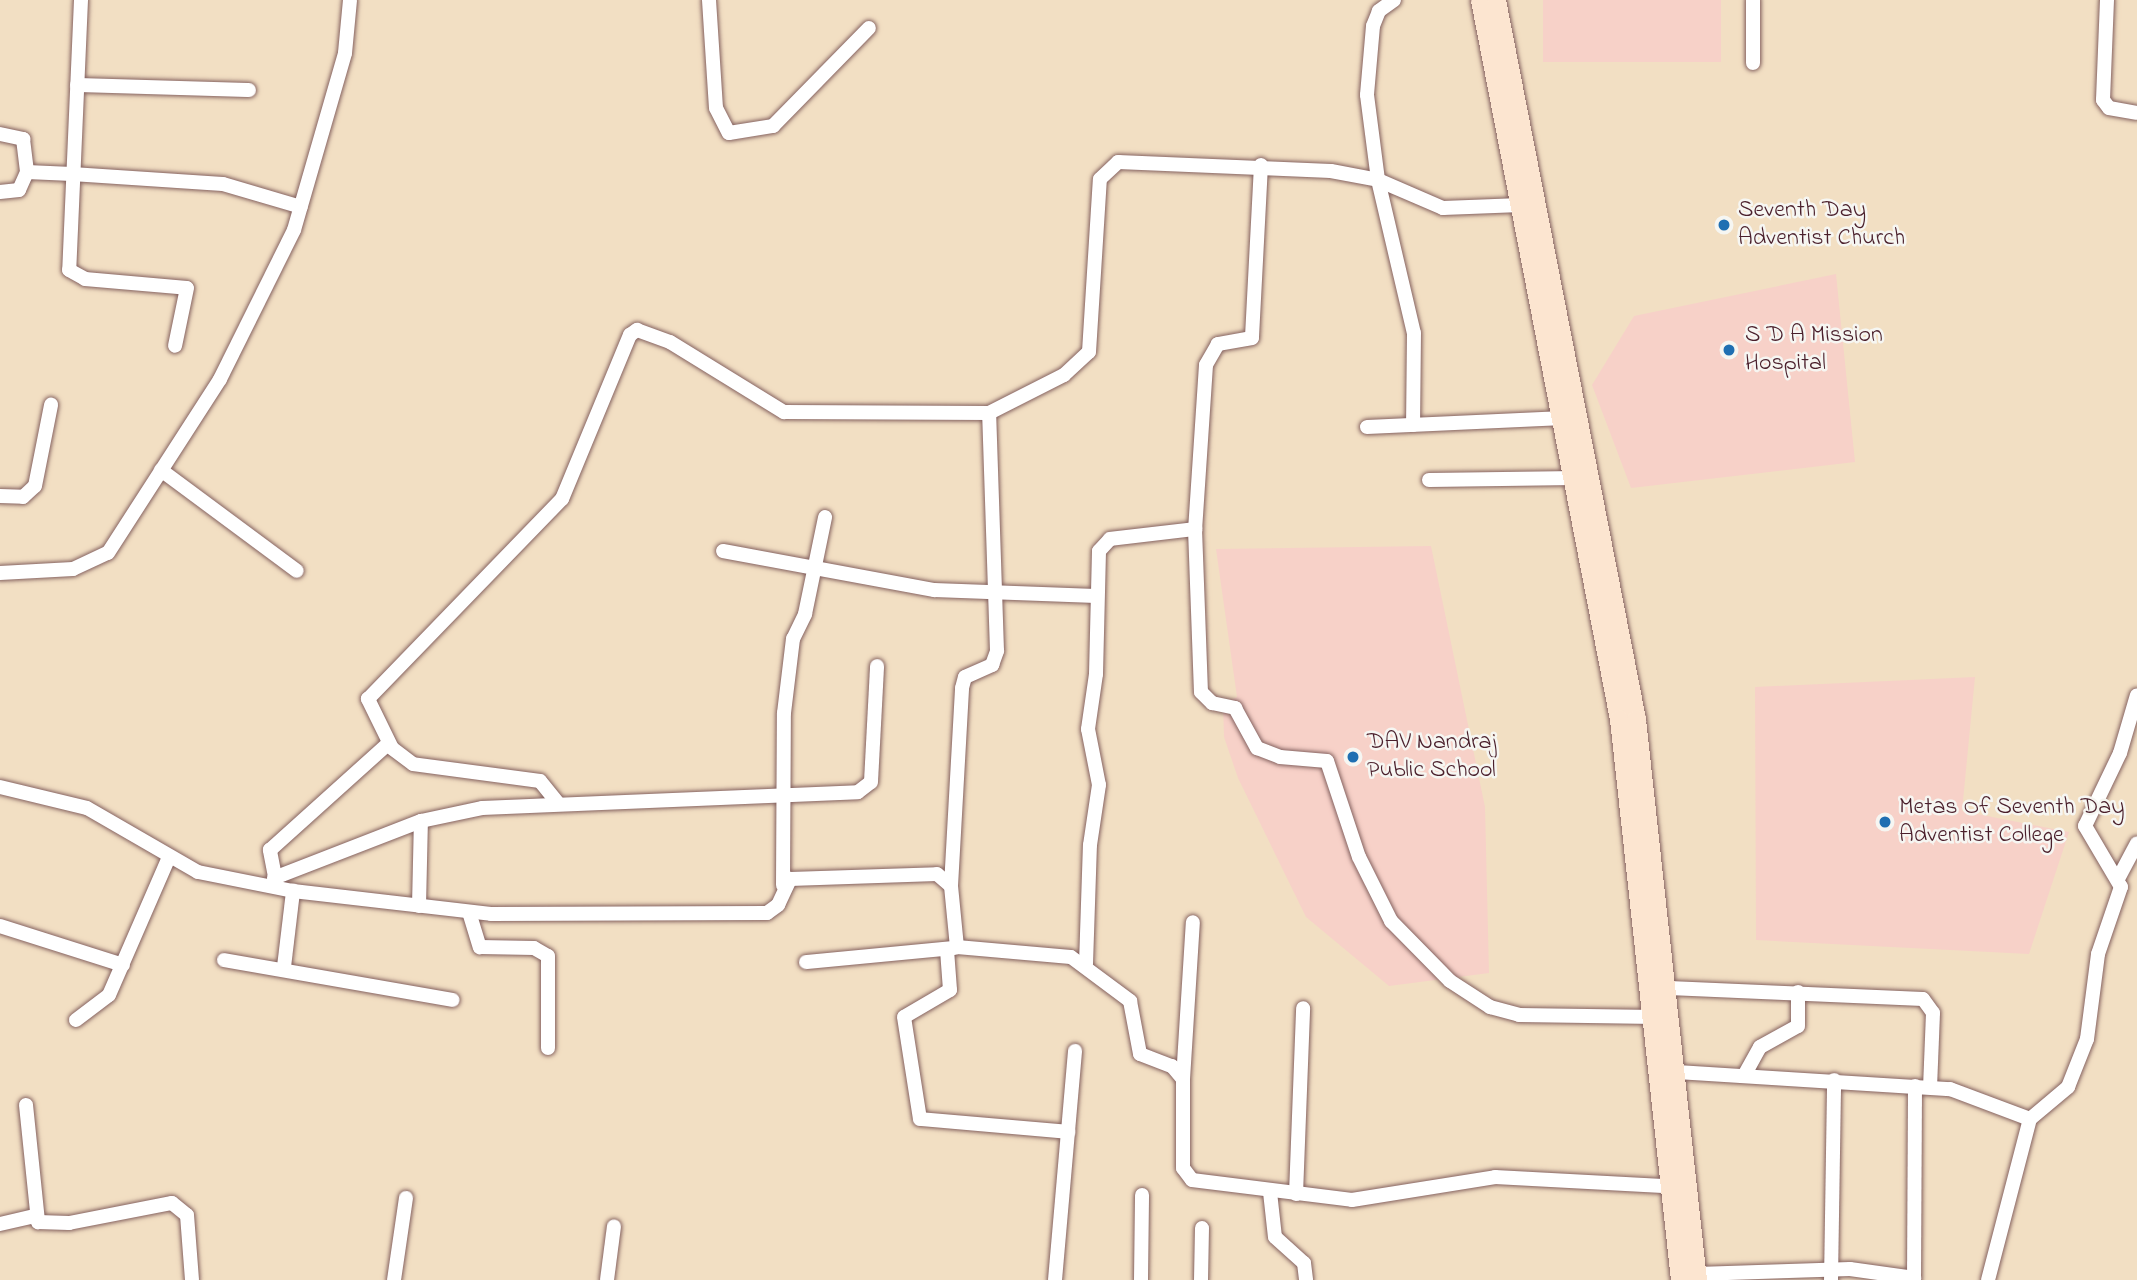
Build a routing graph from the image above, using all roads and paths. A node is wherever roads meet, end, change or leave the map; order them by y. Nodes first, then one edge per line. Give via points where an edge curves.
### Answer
1 (81, 0) edge
2 (350, 0) edge
3 (709, 0) edge
4 (1394, 0) edge
5 (1480, 0) edge
6 (1496, 0) edge
7 (1753, 0) edge
8 (2107, 0) edge
9 (869, 28) dead end
10 (1753, 62) dead end
11 (77, 85) junction
12 (249, 90) dead end
13 (2137, 113) edge
14 (0, 134) edge
15 (1261, 165) junction
16 (27, 172) junction
17 (72, 174) junction
18 (1378, 180) junction
19 (0, 192) edge
20 (1521, 205) junction
21 (301, 207) junction
22 (175, 346) dead end
23 (51, 405) dead end
24 (989, 413) junction
25 (1564, 418) junction
26 (1413, 425) junction
27 (1367, 427) dead end
28 (161, 470) junction
29 (1576, 478) junction
30 (1429, 480) dead end
31 (0, 496) edge
32 (825, 517) dead end
33 (1195, 529) junction
34 (723, 551) dead end
35 (814, 563) junction
36 (297, 571) dead end
37 (0, 573) edge
38 (998, 592) junction
39 (1096, 596) junction
40 (877, 666) dead end
41 (2137, 695) edge
42 (389, 743) junction
43 (0, 787) edge
44 (782, 797) junction
45 (557, 802) junction
46 (421, 821) junction
47 (2137, 844) edge
48 (169, 858) junction
49 (2119, 877) junction
50 (276, 883) junction
51 (783, 886) junction
52 (951, 886) junction
53 (293, 891) junction
54 (419, 906) junction
55 (469, 912) junction
56 (1193, 922) dead end
57 (0, 926) edge
58 (952, 948) junction
59 (224, 960) dead end
60 (806, 962) dead end
61 (1086, 964) junction
62 (122, 965) junction
63 (284, 967) junction
64 (1669, 988) junction
65 (1798, 992) junction
66 (453, 1000) dead end
67 (1303, 1008) dead end
68 (1656, 1017) junction
69 (76, 1020) dead end
70 (548, 1048) dead end
71 (1075, 1051) dead end
72 (1677, 1072) junction
73 (1745, 1074) junction
74 (1183, 1079) junction
75 (1835, 1080) junction
76 (1922, 1087) junction
77 (26, 1105) dead end
78 (2030, 1119) junction
79 (1068, 1132) junction
80 (1681, 1188) junction
81 (1270, 1192) junction
82 (1296, 1194) junction
83 (1142, 1195) dead end
84 (406, 1198) dead end
85 (34, 1216) junction
86 (0, 1224) edge
87 (614, 1226) dead end
88 (1202, 1228) dead end
89 (1832, 1275) edge
90 (1691, 1278) edge
91 (1914, 1279) edge
92 (192, 1280) edge
93 (394, 1280) edge
94 (607, 1280) edge
95 (1055, 1280) edge
96 (1141, 1280) edge
97 (1201, 1280) edge
98 (1306, 1280) edge
99 (1988, 1280) edge

1 - 11 street
2 - 21 street via 345,53
3 - 9 street via 716,108 729,133 773,126
4 - 18 street via 1378,11 1366,78
5 - 20 main road
6 - 64 main road via 1636,719
7 - 10 street
8 - 13 street via 2103,100 2109,108
11 - 12 street
11 - 17 street
14 - 16 street via 23,139
15 - 18 street
15 - 24 street via 1136,158 1106,168 1088,352 1064,374
15 - 33 street via 1254,328 1247,343 1218,344 1208,354
16 - 17 street
16 - 19 street via 19,190
17 - 21 street via 223,184
17 - 22 street via 69,270 85,279 187,288
18 - 20 street via 1443,208
18 - 26 street via 1414,332
20 - 25 main road
21 - 28 street via 245,332
23 - 31 street via 35,486 23,497
24 - 38 street via 988,486
24 - 42 street via 784,412 670,342 637,330 629,335 562,499 372,691 369,709
25 - 26 street
25 - 29 main road
26 - 27 street
28 - 36 street
28 - 37 street via 97,561
29 - 30 street
29 - 68 main road via 1619,719
32 - 35 street
33 - 39 street via 1104,543
33 - 68 street via 1201,692 1212,703 1235,708 1257,748 1280,758 1327,761 1359,857 1404,939 1450,981 1507,1012
34 - 35 street
35 - 38 street via 934,590
35 - 44 street via 793,639
38 - 39 street
38 - 52 street via 996,660 973,670 962,688
39 - 61 street via 1096,674 1088,729 1099,785 1089,858
40 - 44 street via 871,782 858,792
41 - 49 street via 2120,753 2085,827 2092,846
42 - 45 street via 400,757 430,769 540,781
42 - 50 street via 270,850
43 - 48 street via 68,800
44 - 45 street
44 - 51 street
45 - 46 street
46 - 50 street
46 - 54 street
47 - 49 street
48 - 50 street via 198,872
48 - 62 street
49 - 78 street via 2081,1058 2068,1087
50 - 53 street
51 - 52 street via 799,877 927,873
51 - 55 street via 778,905 766,914
52 - 58 street
53 - 54 street
53 - 63 street
54 - 55 street
55 - 70 street via 481,947 534,948 548,956
56 - 74 street
57 - 62 street
58 - 60 street
58 - 61 street via 1071,957
58 - 79 street via 950,990 904,1017 920,1119
59 - 63 street
61 - 74 street via 1130,1001 1140,1054 1172,1066
62 - 69 street via 109,996
63 - 66 street
64 - 65 street
64 - 72 main road
65 - 73 street via 1798,1026 1760,1047
65 - 76 street via 1923,999 1933,1013
67 - 82 street
68 - 80 main road
71 - 79 street
72 - 73 street
72 - 80 main road
73 - 75 street
74 - 81 street via 1186,1175
75 - 76 street
75 - 89 street
76 - 78 street via 1967,1092
76 - 91 street
77 - 85 street
78 - 99 street
79 - 95 street
80 - 82 street via 1495,1177 1372,1199
80 - 90 main road
81 - 82 street
81 - 98 street via 1275,1237 1304,1263
83 - 96 street
84 - 93 street
85 - 86 street
85 - 92 street via 54,1225 172,1203 187,1215
87 - 94 street
88 - 97 street
89 - 90 street
89 - 91 street

